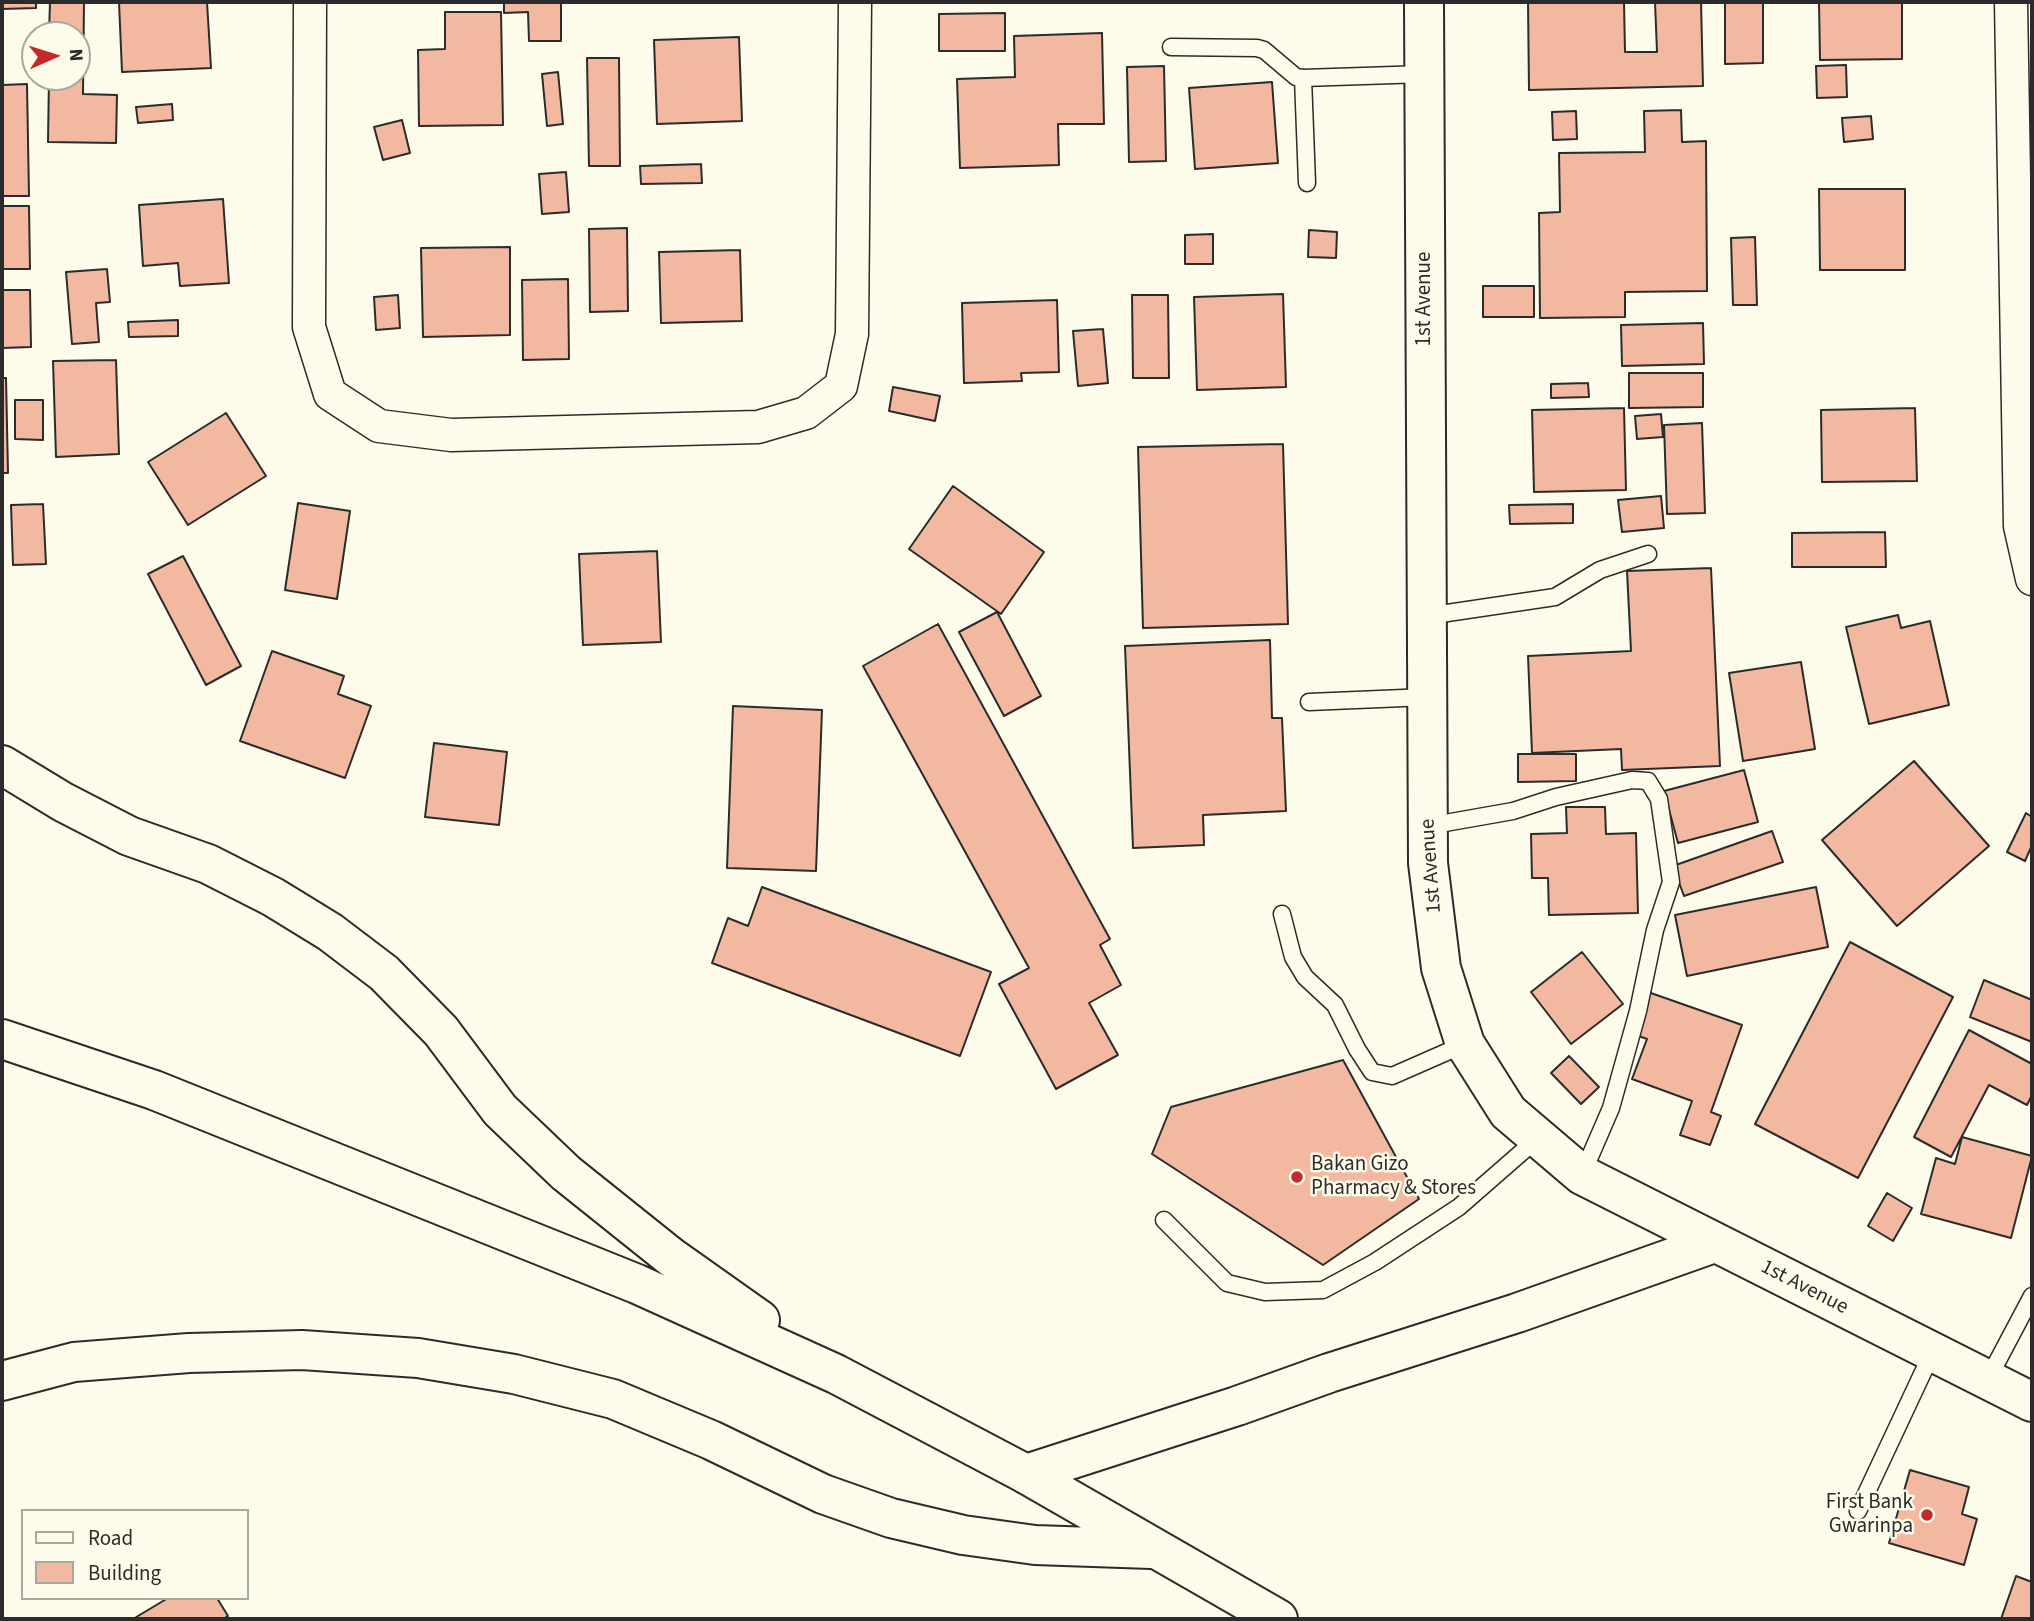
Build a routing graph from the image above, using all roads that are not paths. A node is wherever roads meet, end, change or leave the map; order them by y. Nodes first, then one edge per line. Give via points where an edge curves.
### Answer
1 (310, 2) edge
2 (855, 2) edge
3 (1424, 2) edge
4 (2011, 2) edge
5 (1171, 47) dead end
6 (1424, 74) junction
7 (1303, 78) junction
8 (1307, 183) dead end
9 (1648, 554) dead end
10 (2032, 579) edge
11 (1427, 616) junction
12 (1427, 697) junction
13 (1309, 702) dead end
14 (2, 765) edge
15 (1428, 827) junction
16 (1282, 914) dead end
17 (2, 1039) edge
18 (1465, 1044) junction
19 (1538, 1138) junction
20 (1582, 1175) junction
21 (1164, 1220) dead end
22 (1714, 1243) junction
23 (2032, 1296) edge
24 (1933, 1353) junction
25 (836, 1374) junction
26 (1988, 1379) junction
27 (2, 1381) edge
28 (2032, 1402) edge
29 (1026, 1474) junction
30 (1858, 1511) dead end
31 (1159, 1549) junction
32 (1278, 1619) edge

1 - 2 street via 309,327 330,394 379,426 451,435 758,428 806,413 841,386 852,334
3 - 6 main road, 1st Avenue
4 - 10 street via 2020,526
5 - 7 lane via 1257,48
6 - 7 lane
6 - 11 main road, 1st Avenue
7 - 8 lane
9 - 11 lane via 1600,570 1555,597
11 - 12 main road, 1st Avenue
12 - 13 lane
12 - 15 main road, 1st Avenue
14 - 25 main road via 129,836 208,864 330,932 384,973 441,1031 500,1110 566,1173 671,1257
15 - 18 main road, 1st Avenue via 1441,968
15 - 20 lane via 1632,780 1648,782 1658,799 1671,882 1611,1108
16 - 18 lane via 1293,957 1305,977 1335,1005 1372,1072 1391,1076
17 - 25 main road via 154,1090 638,1284
18 - 19 main road, 1st Avenue via 1508,1112
19 - 20 main road, 1st Avenue
19 - 21 lane via 1459,1207 1323,1290 1265,1292 1227,1283
20 - 22 main road, 1st Avenue
22 - 24 main road, 1st Avenue
22 - 29 main road via 1517,1313
23 - 26 lane
24 - 26 main road, 1st Avenue
24 - 30 lane
25 - 29 main road
26 - 28 main road, 1st Avenue
27 - 31 main road via 74,1362 189,1353 302,1350 418,1358 513,1374 613,1399 823,1494 891,1518 1035,1545
29 - 31 main road
31 - 32 main road

